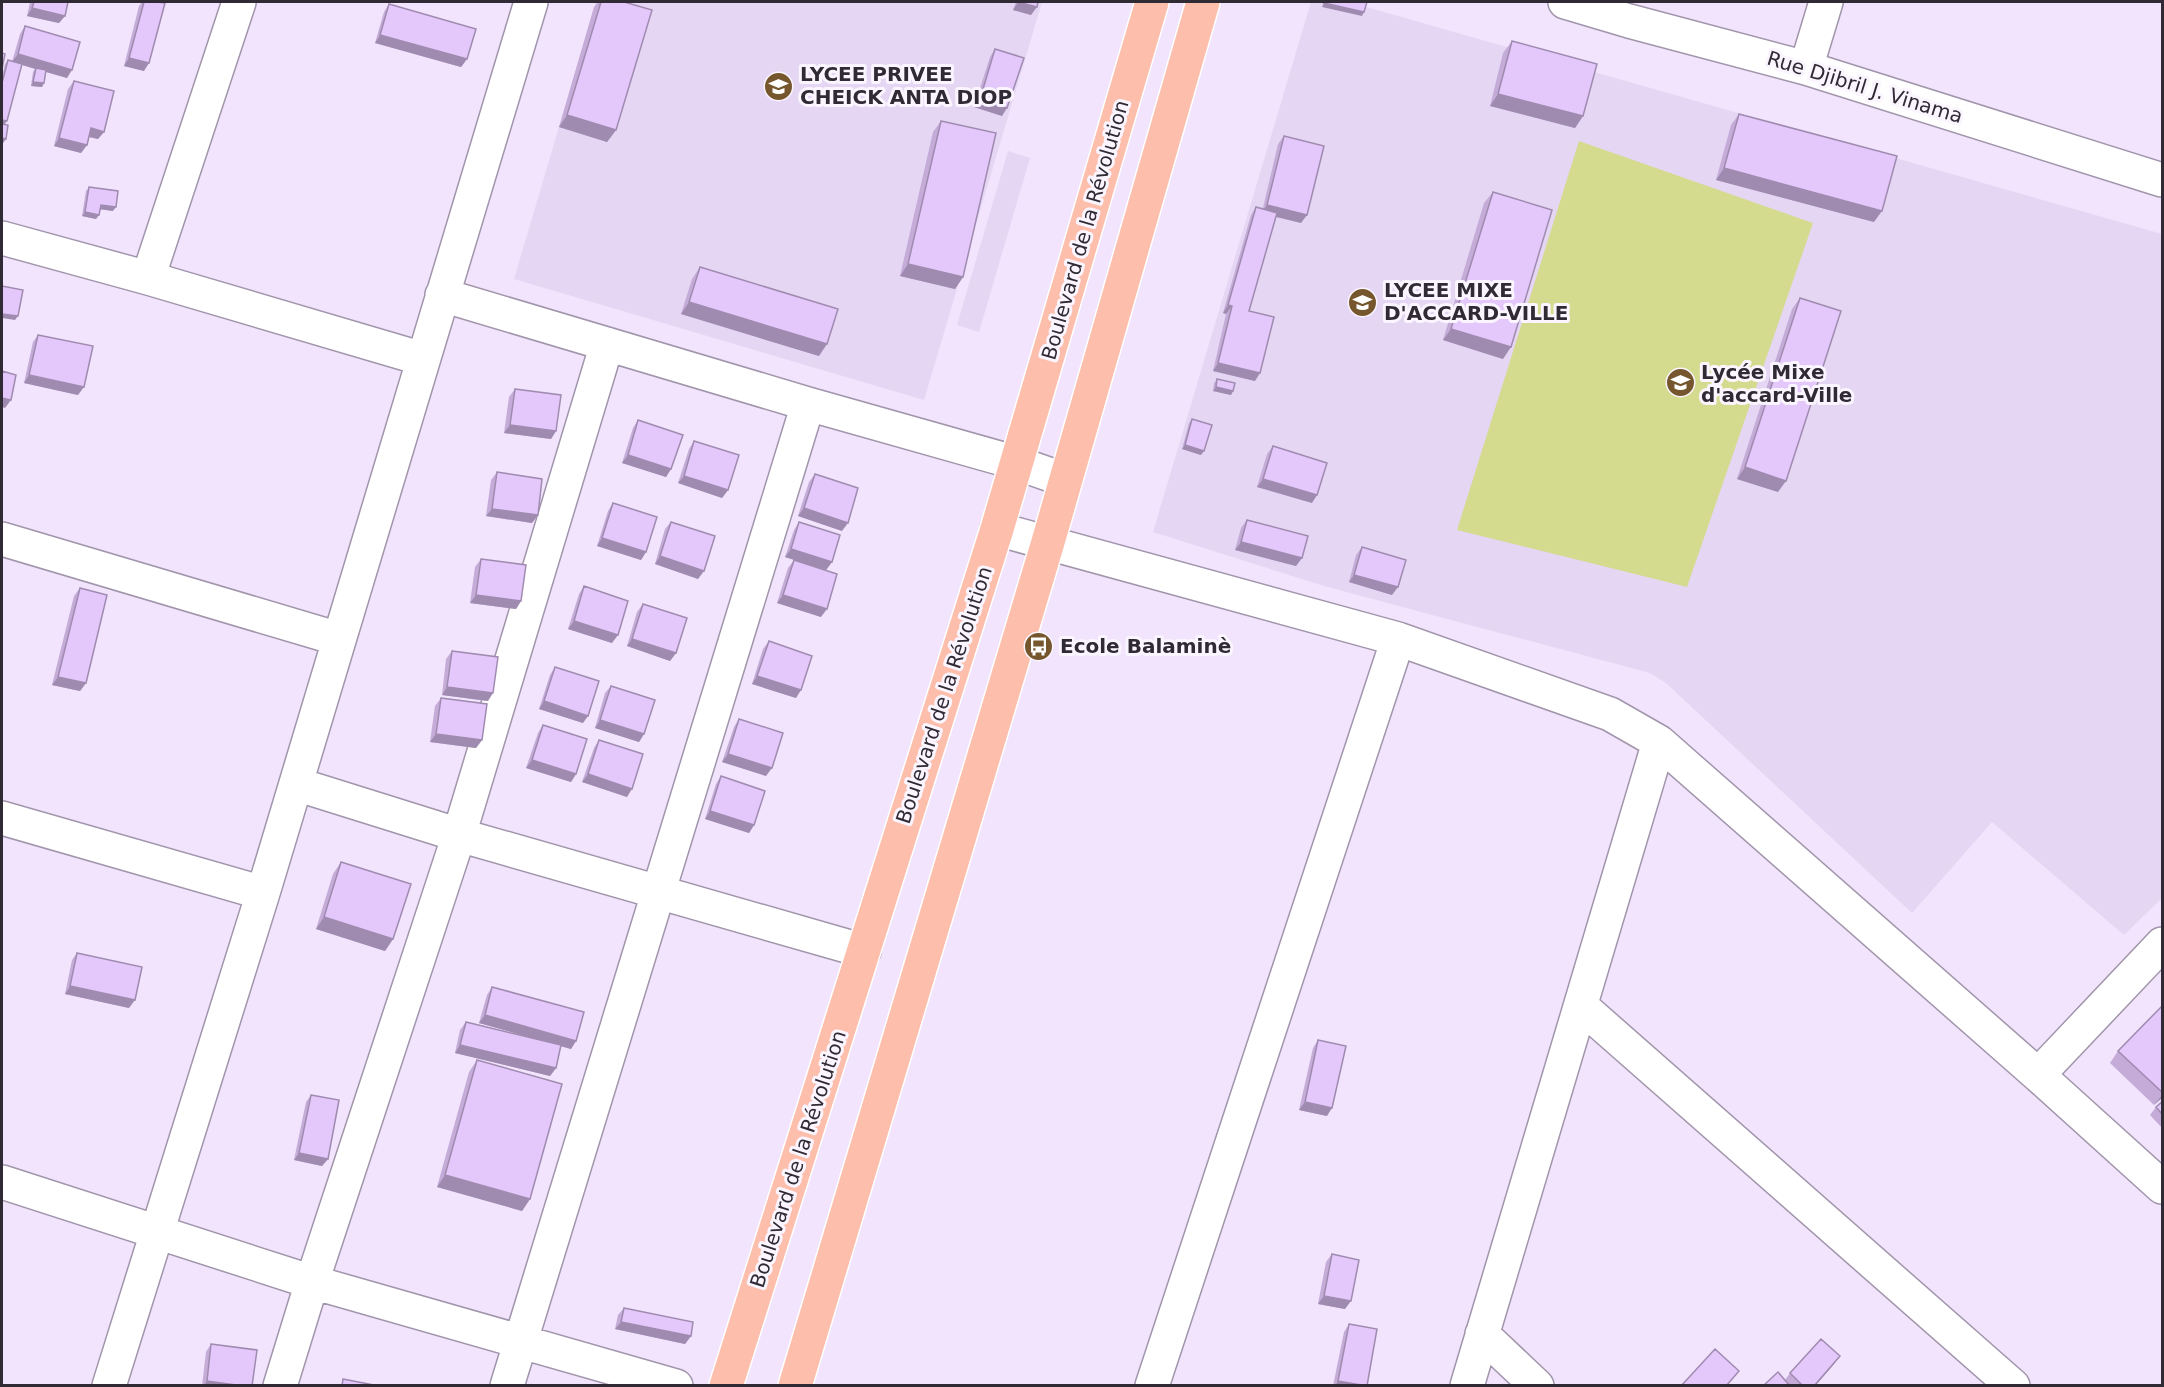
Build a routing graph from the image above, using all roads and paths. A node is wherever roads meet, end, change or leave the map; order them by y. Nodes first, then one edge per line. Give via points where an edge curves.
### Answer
1 (239, 2) edge
2 (531, 2) edge
3 (1152, 2) edge
4 (1203, 2) edge
5 (1565, 2) edge
6 (1826, 2) edge
7 (1806, 68) junction
8 (2163, 180) edge
9 (2, 238) edge
10 (148, 278) junction
11 (442, 295) junction
12 (607, 344) junction
13 (423, 359) junction
14 (808, 404) junction
15 (1017, 463) junction
16 (1065, 480) junction
17 (997, 529) junction
18 (2, 539) edge
19 (1048, 542) junction
20 (339, 639) junction
21 (1398, 639) junction
22 (1659, 742) junction
23 (296, 784) junction
24 (2, 818) edge
25 (459, 835) junction
26 (659, 892) junction
27 (263, 893) junction
28 (2163, 944) edge
29 (864, 951) junction
30 (1581, 1006) junction
31 (2038, 1075) junction
32 (2, 1182) edge
33 (2163, 1187) edge
34 (156, 1233) junction
35 (312, 1282) junction
36 (1482, 1334) junction
37 (519, 1342) junction
38 (109, 1386) edge
39 (280, 1386) edge
40 (507, 1386) edge
41 (676, 1386) edge
42 (726, 1386) edge
43 (795, 1386) edge
44 (1152, 1386) edge
45 (1467, 1386) edge
46 (1537, 1386) edge
47 (2013, 1386) edge

1 - 10 street
2 - 11 street
3 - 15 main road, Boulevard de la Révolution
4 - 16 main road
5 - 7 street, Rue Djibril J. Vinama
6 - 7 street
7 - 8 street, Rue Djibril J. Vinama
9 - 10 street
10 - 13 street
11 - 12 street
11 - 13 street
12 - 14 street
12 - 25 street
13 - 20 street
14 - 15 street
14 - 26 street
15 - 16 street
15 - 17 main road, Boulevard de la Révolution
16 - 19 main road
17 - 19 street
17 - 29 main road, Boulevard de la Révolution
18 - 20 street
19 - 21 street
19 - 43 main road
20 - 23 street
21 - 22 street via 1610,714
21 - 44 street
22 - 30 street
22 - 31 street
23 - 25 street
23 - 27 street
24 - 27 street
25 - 26 street
25 - 35 street
26 - 29 street
26 - 37 street
27 - 34 street
28 - 31 street
29 - 42 main road, Boulevard de la Révolution
30 - 36 street
30 - 47 street
31 - 33 street
32 - 34 street
34 - 35 street
34 - 38 street
35 - 37 street
35 - 39 street
36 - 45 street
36 - 46 street
37 - 40 street
37 - 41 street

